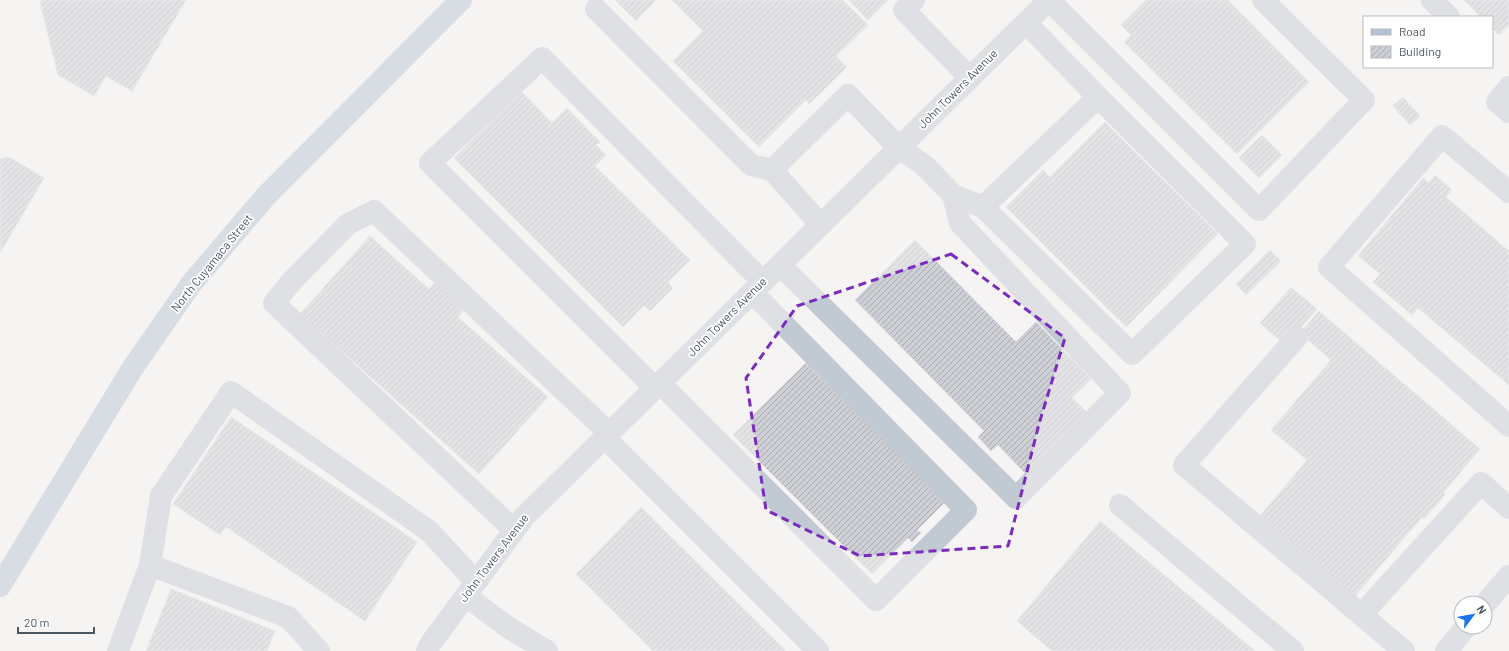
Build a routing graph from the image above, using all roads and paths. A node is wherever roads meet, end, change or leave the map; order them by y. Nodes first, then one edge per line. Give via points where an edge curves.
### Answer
1 (461, 0) edge
2 (914, 0) edge
3 (1049, 0) edge
4 (1263, 0) edge
5 (1432, 0) edge
6 (596, 9) dead end
7 (1448, 16) edge
8 (1026, 23) junction
9 (970, 78) junction
10 (1509, 87) edge
11 (1098, 97) junction
12 (1509, 112) edge
13 (899, 148) junction
14 (772, 170) junction
15 (1509, 192) edge
16 (953, 195) junction
17 (983, 206) junction
18 (820, 225) junction
19 (780, 265) junction
20 (757, 287) junction
21 (1297, 337) dead end
22 (657, 386) junction
23 (1509, 426) edge
24 (607, 435) junction
25 (1120, 505) dead end
26 (1509, 508) edge
27 (514, 530) junction
28 (150, 565) junction
29 (1509, 576) edge
30 (0, 586) edge
31 (471, 589) junction
32 (1493, 595) edge
33 (1361, 615) junction
34 (540, 649) edge
35 (118, 651) edge
36 (319, 651) edge
37 (427, 651) edge
38 (818, 651) edge
39 (1293, 651) edge
40 (1404, 651) edge

1 - 30 main road, North Cuyamaca Street via 266,196 191,284 132,369
2 - 9 street via 904,10
3 - 4 street via 1259,210 1364,100
3 - 8 street, John Towers Avenue
5 - 7 street
6 - 14 street via 751,165
8 - 9 street, John Towers Avenue
8 - 11 street
9 - 13 street, John Towers Avenue
10 - 12 street via 1497,102
11 - 17 street
11 - 17 street via 1245,244 1132,354
13 - 14 street via 848,95
13 - 16 street via 924,165
13 - 18 street, John Towers Avenue
14 - 18 street
15 - 23 street via 1442,136 1329,267
16 - 17 street
16 - 19 street via 960,223 1120,393 1016,498
18 - 19 street, John Towers Avenue
19 - 20 street, John Towers Avenue
20 - 22 street, John Towers Avenue
20 - 22 street via 966,510 876,600
20 - 22 street via 542,58 430,163
21 - 33 street via 1184,465
22 - 24 street, John Towers Avenue
24 - 27 street, John Towers Avenue
24 - 27 street via 374,211 348,224 292,281 274,303
24 - 38 street
25 - 39 street
26 - 33 street via 1481,483
27 - 31 street, John Towers Avenue
28 - 31 street via 161,496 231,392 429,531
28 - 35 street
28 - 36 street via 288,617
29 - 32 street
31 - 34 street via 509,628
31 - 37 street, John Towers Avenue
33 - 40 street

